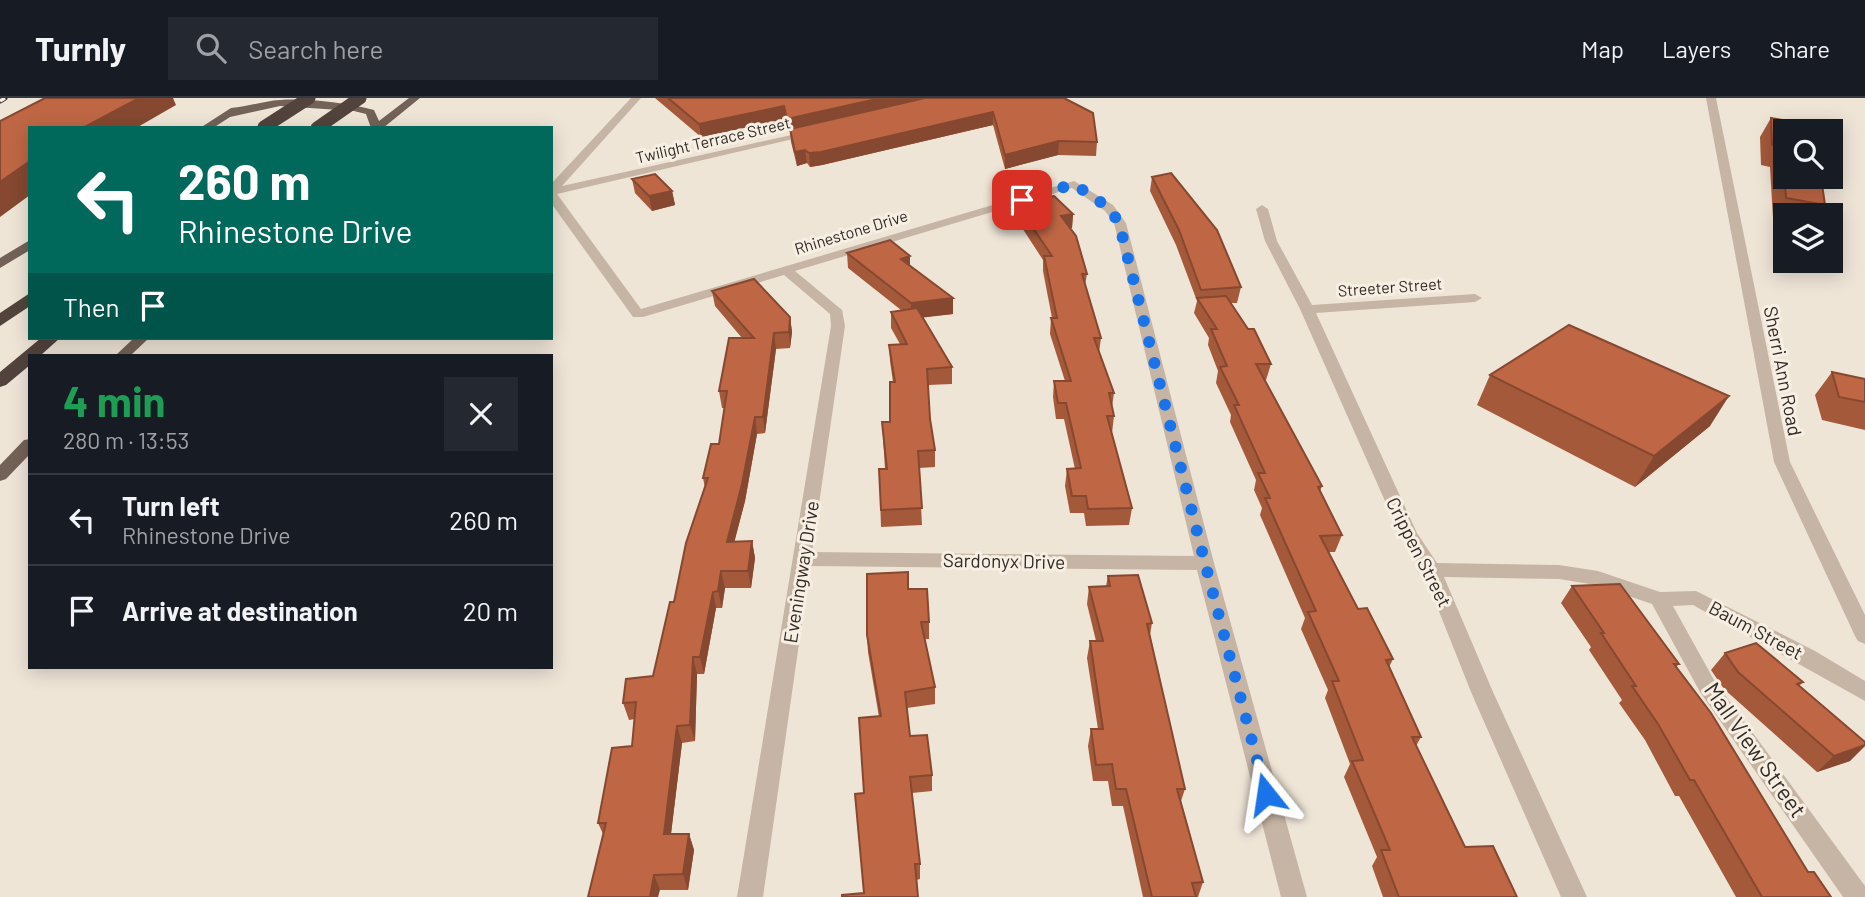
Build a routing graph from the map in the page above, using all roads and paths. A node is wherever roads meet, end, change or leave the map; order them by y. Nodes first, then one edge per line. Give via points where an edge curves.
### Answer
1 (255, 98) edge
2 (309, 98) edge
3 (359, 98) edge
4 (415, 98) edge
5 (636, 98) edge
6 (1711, 98) edge
7 (226, 115) junction
8 (208, 126) edge
9 (266, 126) edge
10 (319, 126) edge
11 (377, 126) edge
12 (378, 126) edge
13 (827, 130) edge
14 (553, 190) edge
15 (553, 192) edge
16 (553, 195) edge
17 (1262, 209) dead end
18 (28, 245) edge
19 (0, 264) edge
20 (786, 270) junction
21 (1475, 298) dead end
22 (28, 300) edge
23 (1307, 309) junction
24 (0, 321) edge
25 (49, 340) edge
26 (140, 340) edge
27 (32, 354) edge
28 (124, 354) edge
29 (28, 358) edge
30 (0, 381) edge
31 (28, 446) edge
32 (0, 475) edge
33 (803, 559) junction
34 (1205, 563) junction
35 (1432, 569) junction
36 (1660, 599) junction
37 (1865, 636) edge
38 (1865, 692) edge
39 (750, 897) edge
40 (1294, 897) edge
41 (1574, 897) edge
42 (1858, 897) edge

1 - 7 main road
2 - 9 highway, bridge
3 - 10 highway, bridge
4 - 12 main road
5 - 14 street
6 - 37 street, Sherri Ann Road via 1782,462
7 - 8 main road
7 - 11 main road via 280,103 317,105 363,110
13 - 15 street, Twilight Terrace Street
16 - 20 street, Rhinestone Drive via 638,314
17 - 23 street, Crippen Street via 1271,242
18 - 19 main road
20 - 33 street, Eveningway Drive via 836,313 838,327
20 - 34 street, Rhinestone Drive via 1074,184 1109,208 1119,223
21 - 23 street, Streeter Street
22 - 24 highway
23 - 35 street, Crippen Street via 1409,535
25 - 27 highway
26 - 28 main road
29 - 30 highway
31 - 32 main road
33 - 34 street, Sardonyx Drive
33 - 39 street, Eveningway Drive
34 - 40 street
35 - 36 street, Baum Street via 1559,572 1598,578
35 - 41 street, Crippen Street
36 - 38 street, Baum Street via 1696,598
36 - 42 street, Mall View Street via 1707,686

